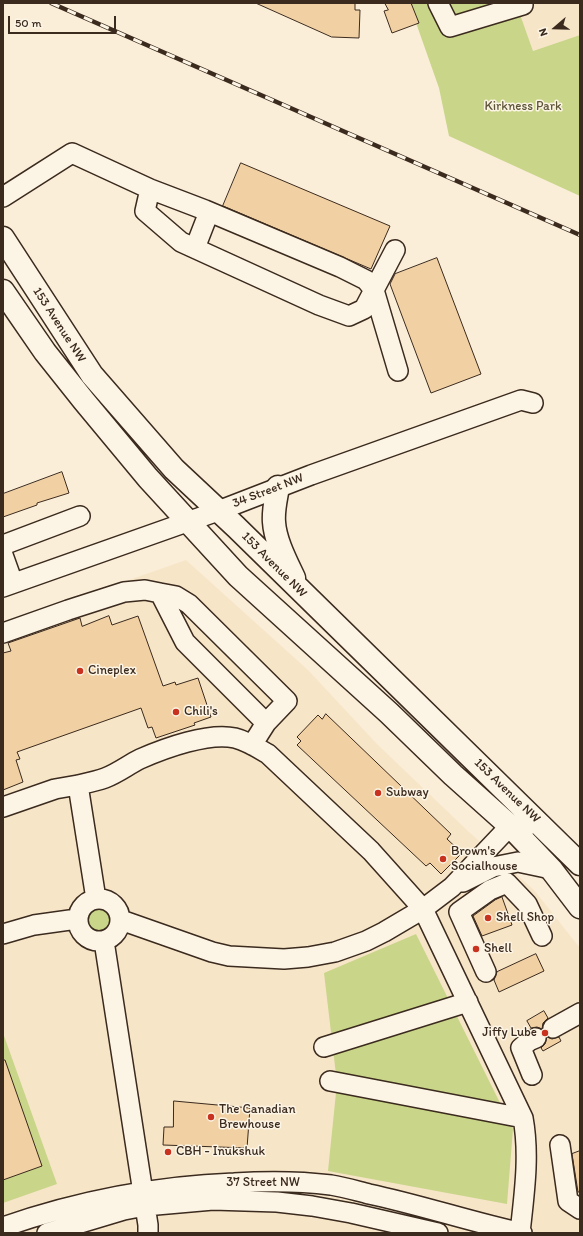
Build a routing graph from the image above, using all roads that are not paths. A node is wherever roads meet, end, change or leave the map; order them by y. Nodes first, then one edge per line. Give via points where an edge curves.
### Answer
1 (438, 3) edge
2 (522, 3) edge
3 (150, 189) junction
4 (3, 196) edge
5 (209, 212) junction
6 (3, 238) edge
7 (195, 248) junction
8 (395, 250) dead end
9 (374, 290) junction
10 (3, 291) edge
11 (398, 371) dead end
12 (534, 403) dead end
13 (278, 488) junction
14 (218, 511) junction
15 (80, 516) dead end
16 (188, 521) junction
17 (3, 545) edge
18 (3, 555) edge
19 (8, 585) edge
20 (299, 590) junction
21 (160, 593) junction
22 (3, 633) edge
23 (266, 723) junction
24 (252, 745) junction
25 (78, 785) junction
26 (3, 807) edge
27 (510, 826) junction
28 (576, 860) edge
29 (551, 869) junction
30 (452, 887) junction
31 (96, 899) junction
32 (580, 907) edge
33 (423, 909) junction
34 (78, 920) junction
35 (121, 920) junction
36 (3, 934) edge
37 (542, 936) dead end
38 (104, 941) junction
39 (486, 972) dead end
40 (468, 1002) junction
41 (580, 1013) edge
42 (554, 1028) dead end
43 (536, 1038) dead end
44 (324, 1047) dead end
45 (532, 1075) dead end
46 (330, 1081) dead end
47 (523, 1118) junction
48 (560, 1145) dead end
49 (144, 1199) junction
50 (580, 1209) edge
51 (3, 1227) edge
52 (48, 1233) edge
53 (148, 1233) edge
54 (438, 1233) edge
55 (521, 1233) edge

1 - 2 street via 450,27 523,5
3 - 4 street via 72,153
3 - 5 street
3 - 7 street via 145,211 181,242
5 - 7 street
5 - 9 street via 347,270 366,280
6 - 14 main road, 153 Avenue NW via 92,375 174,469
7 - 9 street via 319,305 349,316 364,309
8 - 9 street
9 - 11 street
10 - 16 main road, 153 Avenue NW via 45,352 84,402
12 - 13 street, 34 Street NW via 521,400
13 - 14 street, 34 Street NW
13 - 20 main road via 274,510 275,527 282,553
14 - 16 street, 34 Street NW
14 - 20 main road, 153 Avenue NW
15 - 17 street
16 - 19 street, 34 Street NW
16 - 27 main road, 153 Avenue NW via 238,576
18 - 19 street
20 - 28 main road, 153 Avenue NW
21 - 22 street via 145,590 124,592
21 - 23 street via 185,642
21 - 23 street via 176,596 189,604 287,701
23 - 24 street
24 - 25 street via 234,738 195,740 139,760 120,772
24 - 33 street via 278,762 371,851
25 - 26 street via 55,789
25 - 31 street
27 - 28 street via 546,839
27 - 29 main road, 153 Avenue NW
27 - 30 street
29 - 30 street via 518,862 493,867
29 - 32 main road, 153 Avenue NW
30 - 33 street
31 - 34 street via 84,906 79,912
31 - 35 street via 110,902 120,914
33 - 35 street via 384,932 335,952 284,959 229,956 212,952
33 - 40 street
34 - 36 street via 34,925
34 - 38 street via 79,927 89,939
35 - 38 street via 115,935
37 - 39 street via 527,904 506,883 490,890 459,912
38 - 49 street
40 - 44 street
40 - 47 street
41 - 42 street
43 - 45 street via 521,1048
46 - 47 street
47 - 55 street via 527,1155
48 - 50 street via 568,1201
49 - 51 street, 37 Street NW via 106,1198
49 - 52 street, 37 Street NW via 117,1212
49 - 53 street
49 - 54 street, 37 Street NW via 277,1202 351,1213
49 - 55 street, 37 Street NW via 187,1186 261,1182 331,1185

